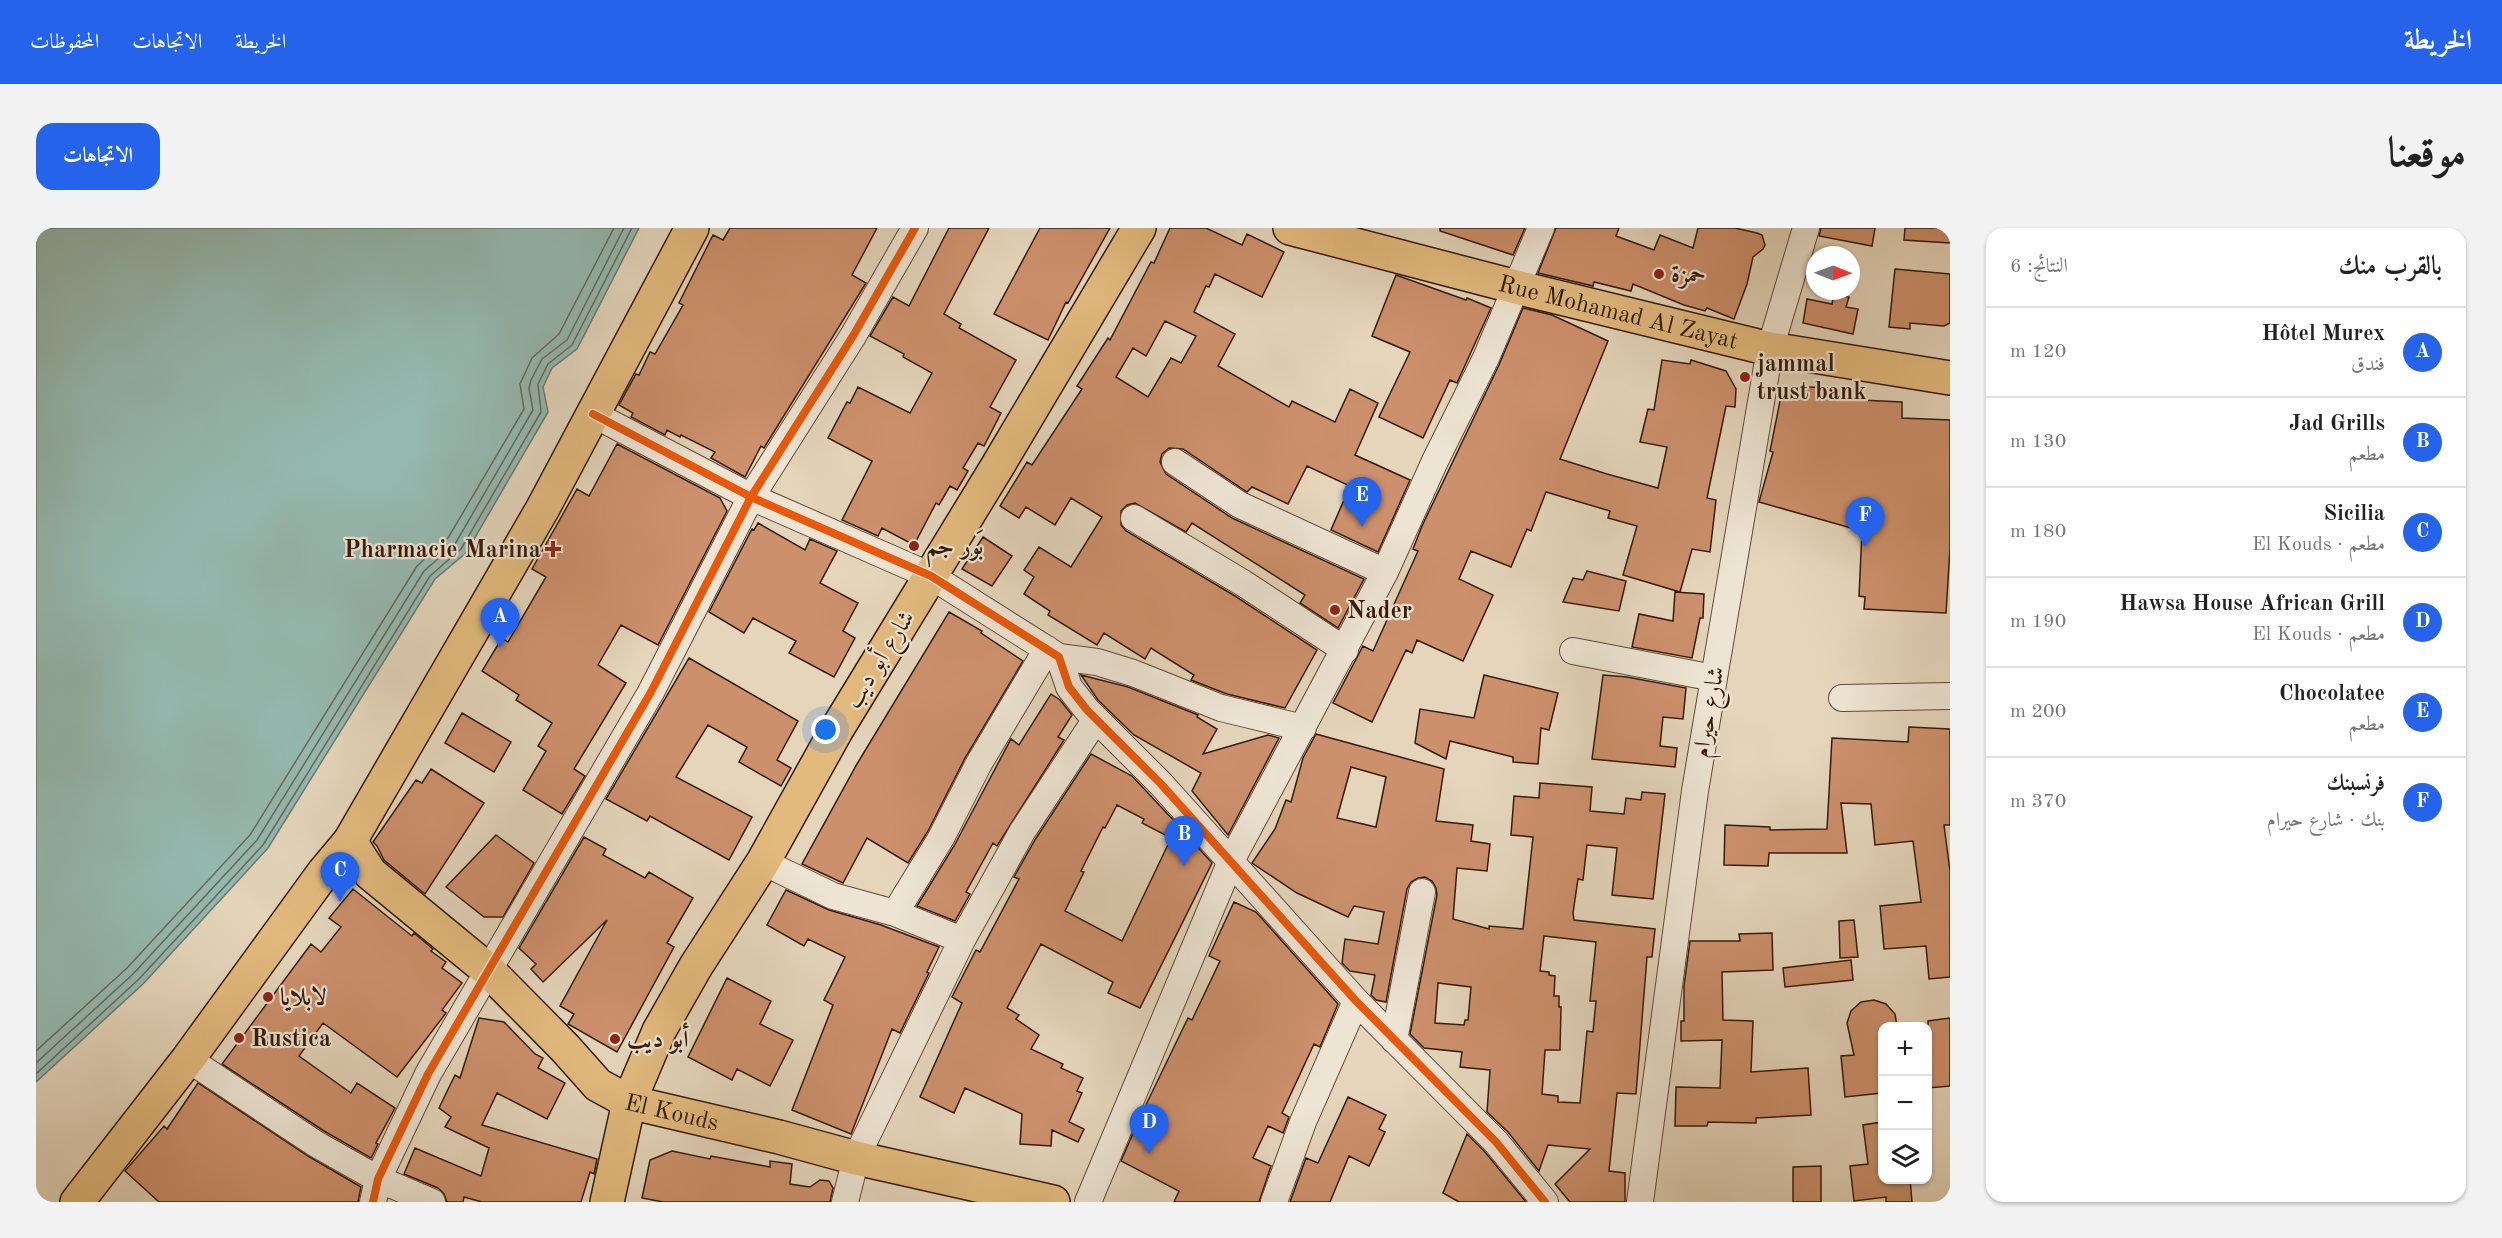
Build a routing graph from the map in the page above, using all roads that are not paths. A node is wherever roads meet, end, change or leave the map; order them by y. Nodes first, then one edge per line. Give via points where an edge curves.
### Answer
1 (692, 228) edge
2 (915, 228) edge
3 (1139, 228) edge
4 (1290, 228) edge
5 (1541, 228) edge
6 (1806, 228) edge
7 (1516, 288) junction
8 (1770, 349) junction
9 (1950, 378) edge
10 (593, 414) junction
11 (1175, 462) dead end
12 (751, 497) junction
13 (1134, 518) dead end
14 (1385, 573) junction
15 (931, 576) junction
16 (1346, 650) junction
17 (1573, 651) dead end
18 (1053, 653) junction
19 (1714, 678) junction
20 (1950, 696) edge
21 (1842, 698) dead end
22 (1096, 719) junction
23 (1303, 728) junction
24 (350, 841) junction
25 (1231, 861) junction
26 (763, 862) junction
27 (324, 872) junction
28 (370, 873) junction
29 (1422, 892) dead end
30 (896, 913) junction
31 (962, 940) junction
32 (489, 971) junction
33 (1356, 1001) junction
34 (1394, 1040) junction
35 (188, 1059) junction
36 (629, 1102) junction
37 (856, 1158) junction
38 (376, 1191) edge
39 (77, 1202) edge
40 (432, 1202) edge
41 (608, 1202) edge
42 (845, 1202) edge
43 (1053, 1202) edge
44 (1088, 1202) edge
45 (1274, 1202) edge
46 (1545, 1202) edge
47 (1640, 1202) edge

1 - 10 main road
2 - 12 street via 853,336
3 - 15 main road, شارع أبو ديب
4 - 7 main road, Rue Mohamad Al Zayat
5 - 7 street
6 - 8 street, شارع حيرام
7 - 8 main road, Rue Mohamad Al Zayat
7 - 14 street
8 - 9 main road, Rue Mohamad Al Zayat
8 - 19 street, شارع حيرام
10 - 12 street
10 - 24 main road via 472,633
11 - 14 street via 1240,505
12 - 15 street
12 - 32 street via 651,692
13 - 16 street
14 - 16 street
15 - 18 street
15 - 26 main road, شارع أبو ديب via 837,729
16 - 23 street
17 - 19 street
18 - 22 street via 1069,687
18 - 23 street via 1134,673 1221,708
18 - 30 street via 978,765 941,838
19 - 47 street, شارع حيرام via 1695,791
20 - 21 street
22 - 25 street
22 - 31 street via 1022,832
23 - 25 street
24 - 27 main road
24 - 28 main road, El Kouds
25 - 33 street
25 - 44 street
26 - 30 street via 833,896
26 - 36 main road, شارع أبو ديب via 659,1031
27 - 28 main road
27 - 35 main road
28 - 32 main road, El Kouds
29 - 34 street
30 - 31 street
31 - 37 street
32 - 36 main road, El Kouds via 598,1085
32 - 38 street via 428,1074
33 - 34 street
33 - 45 street via 1303,1122
34 - 46 street via 1496,1142
35 - 38 street via 316,1144
35 - 39 main road
36 - 37 main road, El Kouds
36 - 41 main road, شارع أبو ديب
37 - 42 street
37 - 43 main road, El Kouds
38 - 40 street

